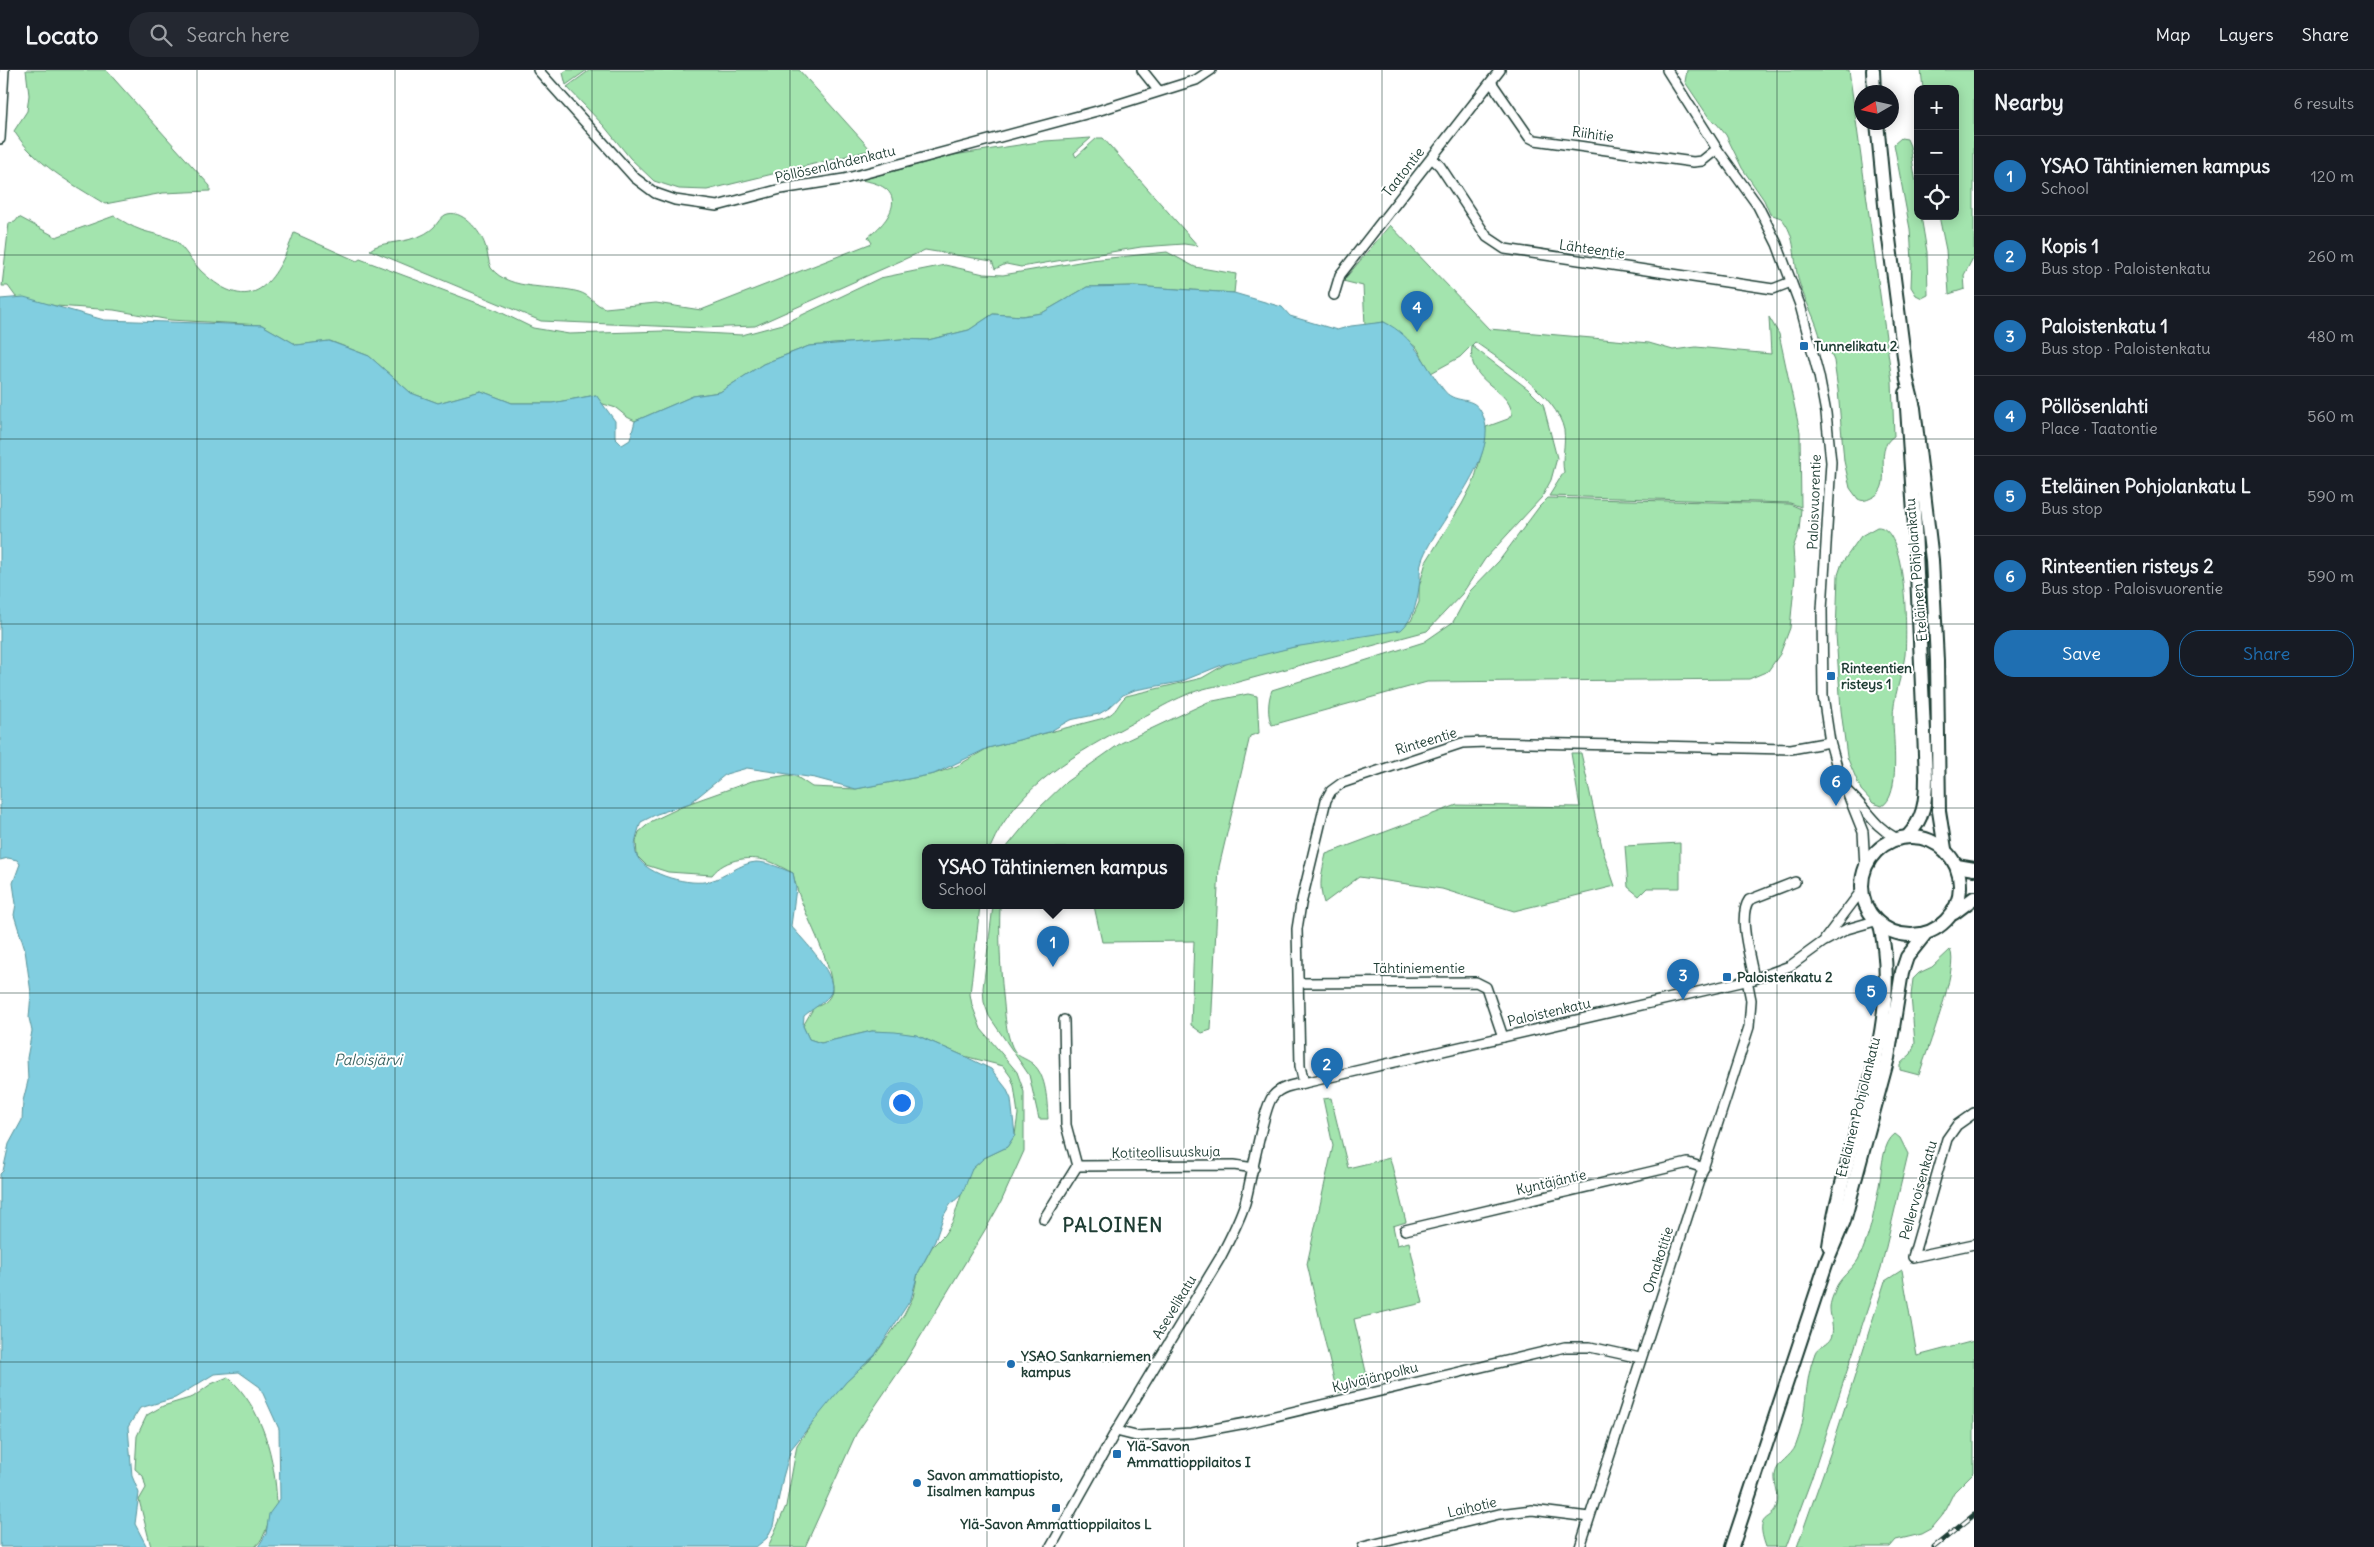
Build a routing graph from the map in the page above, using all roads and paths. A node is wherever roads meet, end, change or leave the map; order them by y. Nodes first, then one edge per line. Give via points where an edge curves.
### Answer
1 (4, 70) edge
2 (538, 70) edge
3 (1142, 70) edge
4 (1211, 70) edge
5 (1500, 70) edge
6 (1667, 70) edge
7 (1873, 70) edge
8 (1491, 82) junction
9 (1874, 85) edge
10 (1158, 90) junction
11 (1878, 130) edge
12 (0, 139) edge
13 (1717, 149) junction
14 (1432, 158) junction
15 (1791, 282) junction
16 (1334, 295) dead end
17 (1907, 380) junction
18 (1830, 742) junction
19 (1848, 792) junction
20 (1902, 838) junction
21 (1945, 849) junction
22 (1958, 866) junction
23 (1865, 868) junction
24 (1974, 869) edge
25 (1795, 882) dead end
26 (1862, 890) junction
27 (1974, 898) edge
28 (1952, 915) junction
29 (1878, 923) junction
30 (1926, 933) junction
31 (1823, 942) junction
32 (1751, 980) junction
33 (1299, 983) junction
34 (1064, 1020) dead end
35 (1503, 1037) junction
36 (1304, 1082) junction
37 (1274, 1095) joint
38 (1974, 1113) edge
39 (1077, 1166) junction
40 (1254, 1168) junction
41 (1704, 1168) junction
42 (1044, 1219) dead end
43 (1405, 1230) dead end
44 (1974, 1244) edge
45 (1826, 1261) junction
46 (1640, 1358) junction
47 (1116, 1432) junction
48 (1589, 1518) junction
49 (1051, 1547) edge
50 (1363, 1547) edge
51 (1580, 1547) edge
52 (1732, 1547) edge

1 - 12 street
2 - 10 street, Pöllösenlahdenkatu via 634,178 655,193 675,200 717,206 844,179 1097,111
3 - 10 street
4 - 10 street, Pöllösenlahdenkatu via 1196,80
5 - 8 street, Taatontie
6 - 13 street, Paloisvuorentie
7 - 9 main road
8 - 13 street, Riihitie via 1529,137 1535,140 1693,162 1702,161
8 - 14 street, Taatontie
11 - 17 main road, Eteläinen Pohjolankatu
13 - 15 street, Paloisvuorentie via 1758,206
14 - 15 street, Lähteentie via 1487,237 1505,249 1773,289
14 - 16 street, Taatontie via 1340,275
15 - 18 street, Paloisvuorentie via 1819,376 1831,462 1821,645 1823,696
17 - 20 main road, Eteläinen Pohjolankatu via 1926,786 1924,810 1916,827
17 - 21 main road, Eteläinen Pohjolankatu via 1914,408 1932,560 1939,812
18 - 19 street, Paloisvuorentie
18 - 33 street, Rinteentie via 1791,749 1462,743 1342,783 1331,791 1326,800 1301,904
19 - 20 street, Paloisvuorentie via 1875,824
19 - 23 street, Paloisvuorentie via 1863,832
20 - 21 main road via 1928,840
20 - 23 main road via 1876,851
21 - 22 main road
22 - 24 main road
22 - 28 main road via 1960,890
23 - 26 main road
25 - 32 street, Omakotitie via 1749,900 1745,906 1743,917
26 - 29 main road via 1865,903
26 - 31 street, Paloistenkatu
27 - 28 main road
28 - 30 main road via 1940,927
29 - 30 main road via 1900,934
29 - 31 street, Paloistenkatu via 1847,929
29 - 45 main road, Eteläinen Pohjolankatu via 1887,975 1879,1039 1832,1218
30 - 45 main road, Eteläinen Pohjolankatu via 1907,957 1902,972 1888,1058 1844,1221
31 - 32 street, Paloistenkatu via 1790,966
32 - 35 street, Paloistenkatu
32 - 41 street, Omakotitie via 1749,1027
33 - 35 street, Tähtiniementie via 1476,982 1486,987
33 - 36 street, Rinteentie via 1300,1066
34 - 39 street via 1066,1125
35 - 36 street, Paloistenkatu
36 - 37 street, Paloistenkatu
37 - 40 street, Asevelikatu via 1266,1109
38 - 44 street, Pellervoisenkatu via 1957,1125 1947,1139 1913,1257
39 - 40 street, Kotiteollisuuskuja via 1234,1165
39 - 42 street
40 - 47 street, Asevelikatu via 1240,1218 1220,1258
41 - 43 street, Kyntäjäntie via 1688,1163
41 - 46 street, Omakotitie
45 - 52 main road, Eteläinen Pohjolankatu
46 - 47 street, Kylväjänpolku via 1590,1347 1565,1347 1246,1423 1201,1431 1136,1436
46 - 48 street, Omakotitie
47 - 49 street, Asevelikatu
48 - 50 street, Laihotie via 1551,1511 1515,1512
48 - 51 street, Omakotitie

